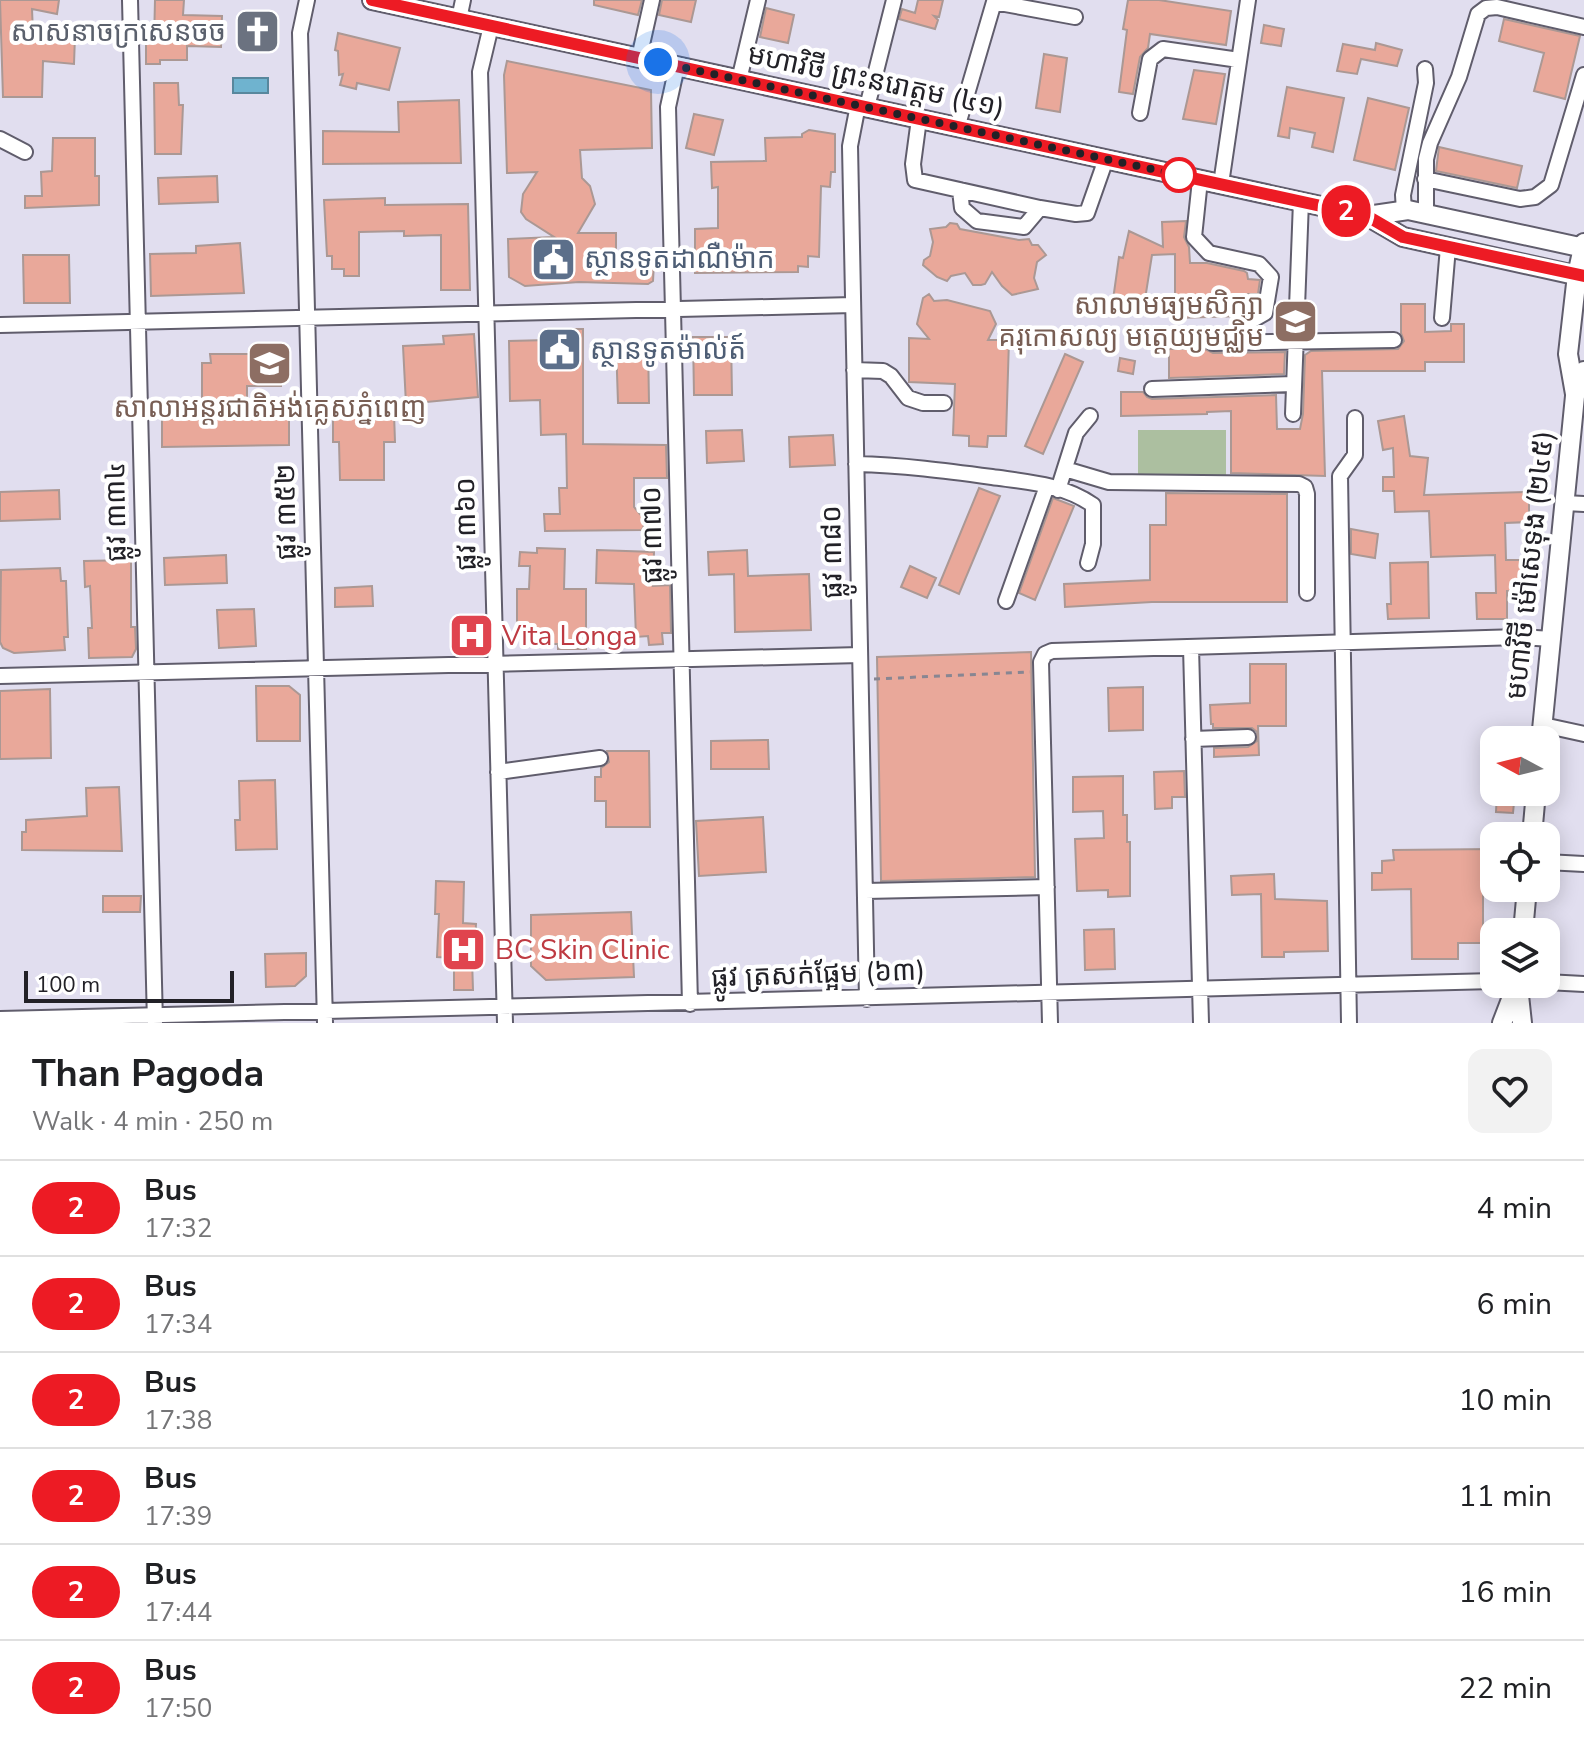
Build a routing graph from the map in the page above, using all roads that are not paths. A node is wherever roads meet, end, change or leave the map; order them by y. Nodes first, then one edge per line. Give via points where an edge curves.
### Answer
1 (130, 0) edge
2 (307, 0) edge
3 (372, 0) edge
4 (463, 0) edge
5 (652, 0) edge
6 (758, 0) edge
7 (894, 0) edge
8 (1248, 0) edge
9 (994, 1) edge
10 (408, 4) edge
11 (1075, 17) dead end
12 (459, 19) junction
13 (491, 26) junction
14 (1584, 27) edge
15 (639, 58) junction
16 (1239, 60) junction
17 (677, 66) junction
18 (1425, 69) dead end
19 (1584, 75) edge
20 (739, 80) junction
21 (862, 106) junction
22 (1140, 113) dead end
23 (919, 119) junction
24 (957, 128) junction
25 (0, 139) edge
26 (25, 152) dead end
27 (1106, 159) junction
28 (1425, 179) junction
29 (1200, 180) junction
30 (1221, 184) junction
31 (960, 190) junction
32 (1301, 201) junction
33 (1040, 208) junction
34 (1404, 211) junction
35 (1426, 213) junction
36 (1367, 216) junction
37 (1583, 246) edge
38 (1448, 247) junction
39 (1581, 276) edge
40 (853, 305) junction
41 (673, 309) junction
42 (486, 313) junction
43 (307, 317) junction
44 (1442, 318) dead end
45 (137, 321) junction
46 (0, 325) edge
47 (1394, 340) dead end
48 (1245, 342) junction
49 (1294, 342) junction
50 (1213, 343) dead end
51 (854, 370) junction
52 (1584, 371) edge
53 (1293, 384) junction
54 (1152, 389) dead end
55 (1575, 396) junction
56 (944, 403) dead end
57 (1293, 414) dead end
58 (1090, 416) dead end
59 (1355, 418) dead end
60 (856, 464) junction
61 (1065, 469) junction
62 (1053, 488) junction
63 (1565, 503) junction
64 (1584, 504) edge
65 (1088, 563) dead end
66 (1307, 593) dead end
67 (1006, 601) dead end
68 (1552, 639) junction
69 (1341, 642) junction
70 (1191, 647) junction
71 (860, 655) junction
72 (681, 659) junction
73 (495, 664) junction
74 (316, 669) junction
75 (146, 673) junction
76 (0, 676) edge
77 (1543, 726) edge
78 (1560, 733) edge
79 (1584, 734) edge
80 (1248, 737) dead end
81 (1193, 739) junction
82 (600, 758) dead end
83 (498, 772) junction
84 (1560, 863) edge
85 (1584, 864) edge
86 (1047, 887) junction
87 (865, 891) junction
88 (1480, 981) edge
89 (1560, 983) edge
90 (1584, 984) edge
91 (1347, 986) junction
92 (1200, 990) junction
93 (1049, 994) junction
94 (1512, 998) edge
95 (1519, 998) edge
96 (867, 999) junction
97 (690, 1004) junction
98 (505, 1005) junction
99 (325, 1016) edge
100 (0, 1019) edge
101 (155, 1019) edge
102 (505, 1023) edge
103 (1050, 1023) edge
104 (1201, 1023) edge
105 (1349, 1023) edge
106 (1502, 1023) edge
107 (1522, 1023) edge

1 - 45 street, ផ្លូវ ៣៣៤
2 - 43 street, ផ្លូវ ៣៥២ via 300,33
3 - 10 main road, មហាវិថី ព្រះនរោត្តម (៤១)
4 - 12 street
5 - 15 street
6 - 20 street
7 - 21 street, ផ្លូវ ៣៨០
8 - 16 street
9 - 11 street
9 - 24 street
10 - 12 main road, មហាវិថី ព្រះនរោត្តម (៤១)
12 - 13 main road, មហាវិថី ព្រះនរោត្តម (៤១)
13 - 15 main road, មហាវិថី ព្រះនរោត្តម (៤១)
13 - 42 street, ផ្លូវ ៣៦០ via 480,72
14 - 28 street via 1497,7 1478,14 1459,77 1430,143
15 - 17 main road, មហាវិថី ព្រះនរោត្តម (៤១)
16 - 22 street via 1163,49 1150,59
16 - 30 street
17 - 20 main road, មហាវិថី ព្រះនរោត្តម (៤១)
17 - 41 street, ផ្លូវ ៣៧០ via 668,107
18 - 34 street
19 - 28 street via 1551,185 1535,197 1520,199
20 - 21 main road, មហាវិថី ព្រះនរោត្តម (៤១)
21 - 23 main road, មហាវិថី ព្រះនរោត្តម (៤១)
21 - 40 street, ផ្លូវ ៣៨០ via 850,146
23 - 24 main road, មហាវិថី ព្រះនរោត្តម (៤១)
23 - 31 street via 915,180
24 - 27 main road, មហាវិថី ព្រះនរោត្តម (៤១)
25 - 26 street
27 - 29 main road, មហាវិថី ព្រះនរោត្តម (៤១)
27 - 33 street via 1087,213
28 - 35 street
29 - 30 main road, មហាវិថី ព្រះនរោត្តម (៤១)
29 - 48 street via 1194,237 1209,253 1259,264 1271,277 1265,313 1251,321
30 - 32 main road, មហាវិថី ព្រះនរោត្តម (៤១)
31 - 33 street
31 - 33 street via 962,208 977,221 1024,227
32 - 36 main road, មហាវិថី ព្រះនរោត្តម (៤១)
32 - 49 street
34 - 35 main road, មហាវិថី ព្រះនរោត្តម (៤១)
34 - 36 main road, មហាវិថី ព្រះនរោត្តម (៤១)
35 - 37 main road, មហាវិថី ព្រះនរោត្តម (៤១)
36 - 38 main road, មហាវិថី ព្រះនរោត្តម (៤១) via 1403,237
37 - 39 main road, មហាវិថី ម៉ៅសេទុង (២៤៥)
38 - 39 main road, មហាវិថី ព្រះនរោត្តម (៤១)
38 - 44 street
39 - 55 main road, មហាវិថី ម៉ៅសេទុង (២៤៥) via 1568,354
40 - 41 street
40 - 51 street, ផ្លូវ ៣៨០
41 - 42 street
41 - 72 street, ផ្លូវ ៣៧០
42 - 43 street
42 - 73 street, ផ្លូវ ៣៦០
43 - 45 street
43 - 74 street, ផ្លូវ ៣៥២
45 - 46 street
45 - 75 street, ផ្លូវ ៣៣៤
47 - 49 street
48 - 49 street
48 - 50 street
49 - 53 street
51 - 56 street via 883,371 908,398
51 - 60 street, ផ្លូវ ៣៨០
52 - 55 main road, មហាវិថី ម៉ៅសេទុង (២៤៥)
53 - 54 street
53 - 57 street
55 - 63 main road, មហាវិថី ម៉ៅសេទុង (២៤៥)
58 - 61 street via 1076,433
59 - 69 street via 1355,455 1340,476
60 - 62 street via 913,466
60 - 71 street, ផ្លូវ ៣៨០
61 - 62 street
61 - 66 street via 1109,482 1305,487
62 - 65 street via 1093,505
62 - 67 street
63 - 64 street
63 - 68 main road, មហាវិថី ម៉ៅសេទុង (២៤៥)
68 - 69 street
68 - 77 main road, មហាវិថី ម៉ៅសេទុង (២៤៥)
69 - 70 street
69 - 91 street
70 - 81 street
70 - 86 street via 1045,654
71 - 72 street
71 - 87 street, ផ្លូវ ៣៨០
72 - 73 street
72 - 97 street, ផ្លូវ ៣៧០
73 - 74 street
73 - 83 street, ផ្លូវ ៣៦០
74 - 75 street
74 - 99 street, ផ្លូវ ៣៥២
75 - 76 street
75 - 101 street, ផ្លូវ ៣៣៤
78 - 79 street
80 - 81 street
81 - 92 street
82 - 83 street
83 - 98 street, ផ្លូវ ៣៦០
84 - 85 street
86 - 87 street
86 - 93 street
87 - 96 street, ផ្លូវ ៣៨០
88 - 91 street, ផ្លូវ ត្រសក់ផ្អែម (៦៣)
89 - 90 street
91 - 92 street, ផ្លូវ ត្រសក់ផ្អែម (៦៣)
91 - 105 street
92 - 93 street, ផ្លូវ ត្រសក់ផ្អែម (៦៣)
92 - 104 street
93 - 96 street, ផ្លូវ ត្រសក់ផ្អែម (៦៣)
93 - 103 street
94 - 106 main road
95 - 107 main road
96 - 97 street, ផ្លូវ ត្រសក់ផ្អែម (៦៣)
97 - 98 street, ផ្លូវ ត្រសក់ផ្អែម (៦៣)
98 - 99 street, ផ្លូវ ត្រសក់ផ្អែម (៦៣)
98 - 102 street, ផ្លូវ ៣៦០
99 - 101 street, ផ្លូវ ត្រសក់ផ្អែម (៦៣)
100 - 101 street, ផ្លូវ ត្រសក់ផ្អែម (៦៣)

